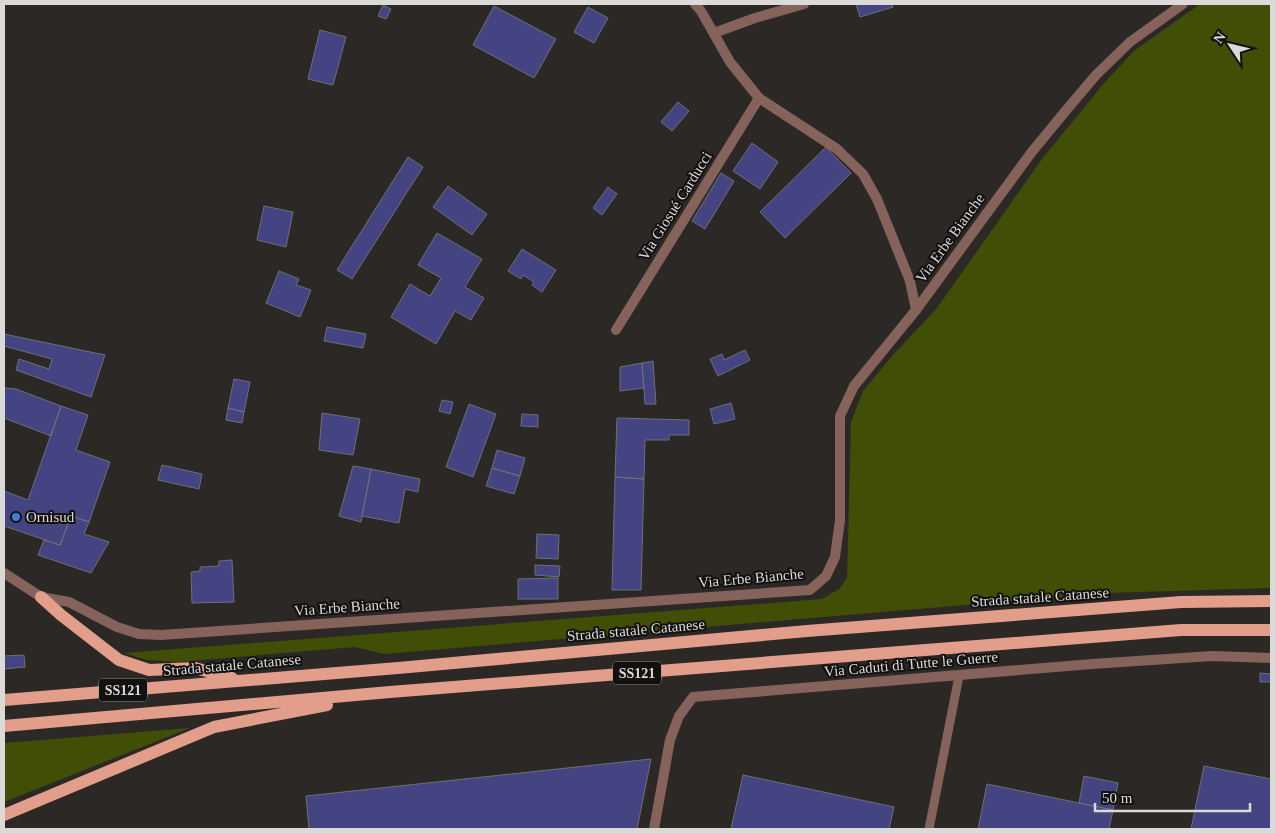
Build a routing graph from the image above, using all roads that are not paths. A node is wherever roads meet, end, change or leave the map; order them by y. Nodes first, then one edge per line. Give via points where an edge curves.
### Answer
1 (695, 4) edge
2 (804, 4) edge
3 (1182, 4) edge
4 (714, 33) junction
5 (759, 98) junction
6 (916, 310) junction
7 (616, 330) dead end
8 (4, 573) edge
9 (41, 597) junction
10 (1271, 601) edge
11 (1271, 630) edge
12 (1271, 658) edge
13 (959, 676) junction
14 (242, 681) junction
15 (390, 692) junction
16 (4, 700) edge
17 (4, 726) edge
18 (4, 815) edge
19 (654, 829) edge
20 (929, 829) edge

1 - 4 street
2 - 4 street
3 - 6 street, Via Erbe Bianche via 1130,42 1085,88 1031,154
4 - 5 street via 730,62
5 - 6 street via 837,149 863,174 877,199 910,281
5 - 7 street, Via Giosué Carducci
6 - 9 street, Via Erbe Bianche via 854,386 840,416 840,520 835,557 826,576 810,590 161,635 138,634 69,602
8 - 9 street
9 - 14 main road via 120,660 149,670 195,668
10 - 14 main road, Strada statale Catanese / SS121 via 1181,602 807,631
11 - 15 main road, SS121 via 1180,630
12 - 13 street, Via Caduti di Tutte le Guerre via 1212,656
13 - 19 street, Via Caduti di Tutte le Guerre via 693,697 679,716 670,740
13 - 20 lane
14 - 16 main road, Strada statale Catanese / SS121
15 - 17 main road, SS121
15 - 18 main road via 214,727

